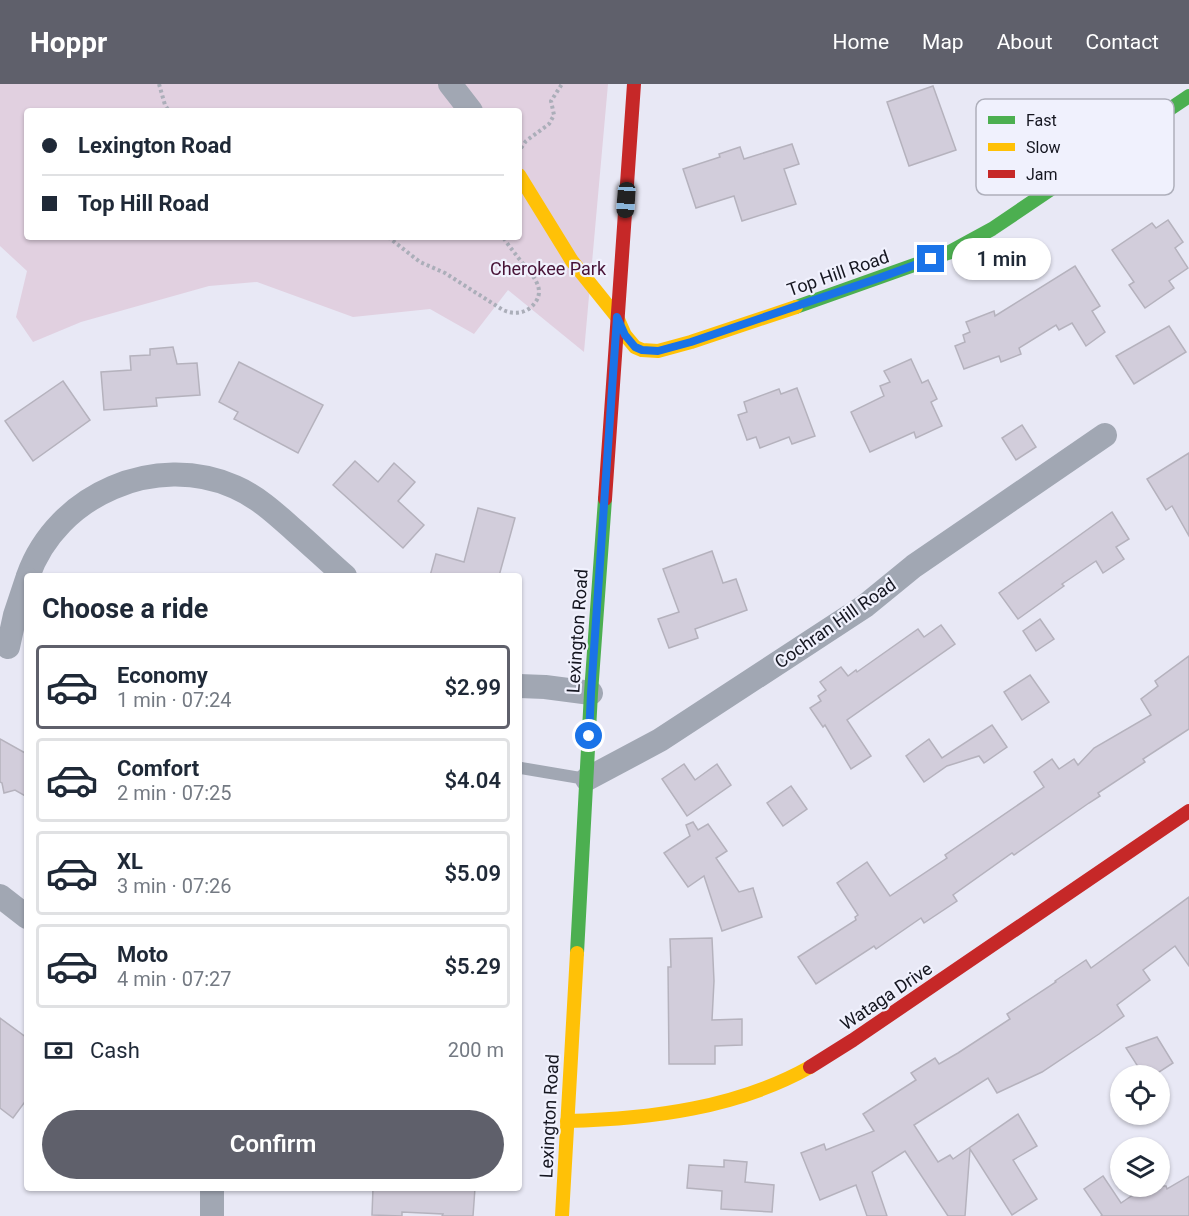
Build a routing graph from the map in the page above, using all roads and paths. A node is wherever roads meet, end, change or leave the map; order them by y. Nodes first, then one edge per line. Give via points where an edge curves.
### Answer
1 (159, 84) edge
2 (450, 84) edge
3 (562, 84) edge
4 (634, 84) edge
5 (1189, 96) edge
6 (1174, 106) edge
7 (167, 108) edge
8 (469, 108) edge
9 (522, 147) edge
10 (522, 180) edge
11 (1042, 195) edge
12 (392, 240) edge
13 (505, 240) edge
14 (617, 317) junction
15 (1105, 435) dead end
16 (30, 573) edge
17 (342, 573) edge
18 (24, 589) edge
19 (8, 647) dead end
20 (522, 686) edge
21 (591, 693) junction
22 (522, 768) edge
23 (587, 780) junction
24 (1189, 811) edge
25 (0, 896) edge
26 (24, 914) edge
27 (567, 1121) junction
28 (212, 1191) edge
29 (212, 1216) edge
30 (562, 1216) edge

1 - 7 path
2 - 8 street
3 - 9 path via 551,101 554,115 549,124
4 - 14 street, Lexington Road
5 - 6 street, Top Hill Road
10 - 14 street via 572,261
11 - 14 street, Top Hill Road via 948,253 691,342 658,351 642,350 625,335
12 - 13 path via 420,262 510,313 518,313 536,302 539,290 532,273
14 - 21 street, Lexington Road
15 - 23 street, Cochran Hill Road via 914,566 865,606 660,740
16 - 17 street via 45,542 83,503 128,482 171,474 217,480 236,487 267,506
18 - 19 street
20 - 21 street
21 - 23 street, Lexington Road
22 - 23 lane
23 - 27 street, Lexington Road
24 - 27 street, Wataga Drive via 810,1067 724,1101 604,1121
25 - 26 street
27 - 30 street, Lexington Road
28 - 29 street

